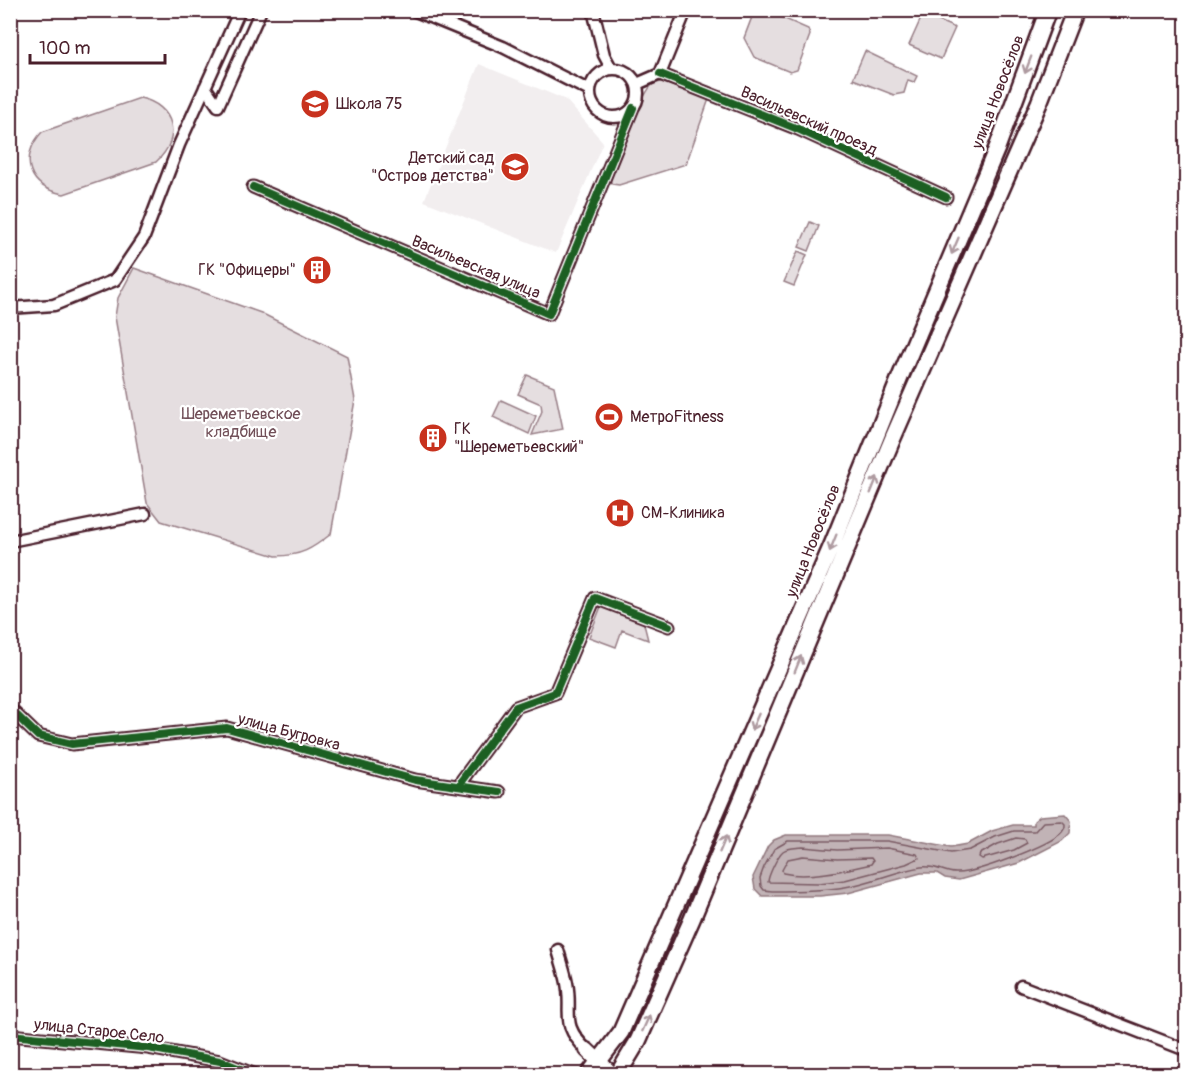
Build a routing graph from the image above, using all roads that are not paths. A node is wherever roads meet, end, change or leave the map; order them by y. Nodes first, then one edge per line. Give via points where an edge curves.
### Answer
1 (240, 10) edge
2 (261, 10) edge
3 (413, 10) edge
4 (593, 10) edge
5 (686, 10) edge
6 (1048, 10) edge
7 (1075, 10) edge
8 (611, 68) junction
9 (660, 74) junction
10 (637, 84) junction
11 (205, 87) junction
12 (590, 91) junction
13 (633, 108) junction
14 (253, 187) dead end
15 (946, 197) dead end
16 (10, 308) edge
17 (145, 514) dead end
18 (10, 541) edge
19 (669, 626) dead end
20 (10, 709) edge
21 (462, 780) dead end
22 (499, 792) dead end
23 (558, 950) dead end
24 (1021, 986) dead end
25 (10, 1035) edge
26 (587, 1050) joint
27 (1186, 1050) edge
28 (600, 1063) junction
29 (253, 1074) edge
30 (589, 1074) edge
31 (612, 1074) edge
32 (618, 1074) edge

1 - 11 street
2 - 11 street via 218,106
3 - 12 street via 503,47
4 - 8 street
5 - 9 street
6 -> 28 main road, улица Новосёлов via 997,148 832,545 621,1032
32 -> 7 main road, улица Новосёлов via 638,1041 692,920
8 - 10 street via 627,72
8 - 12 street via 596,76
9 - 10 street
9 - 15 street, Васильевский проезд via 798,129
10 - 13 street via 638,101
11 - 16 street via 144,237 115,280 54,305
12 - 13 street via 594,106 606,116 621,116
13 - 14 street, Васильевская улица via 549,314
17 - 18 street
19 - 21 street via 595,598 555,693 516,706
20 - 22 street, улица Бугровка via 38,736 72,744 227,728 415,780
23 - 26 street via 567,984 568,1023
24 - 27 street
25 - 29 street, улица Старое Село via 148,1048 220,1061
26 - 28 street
28 - 30 main road, улица Новосёлов
28 - 31 street

